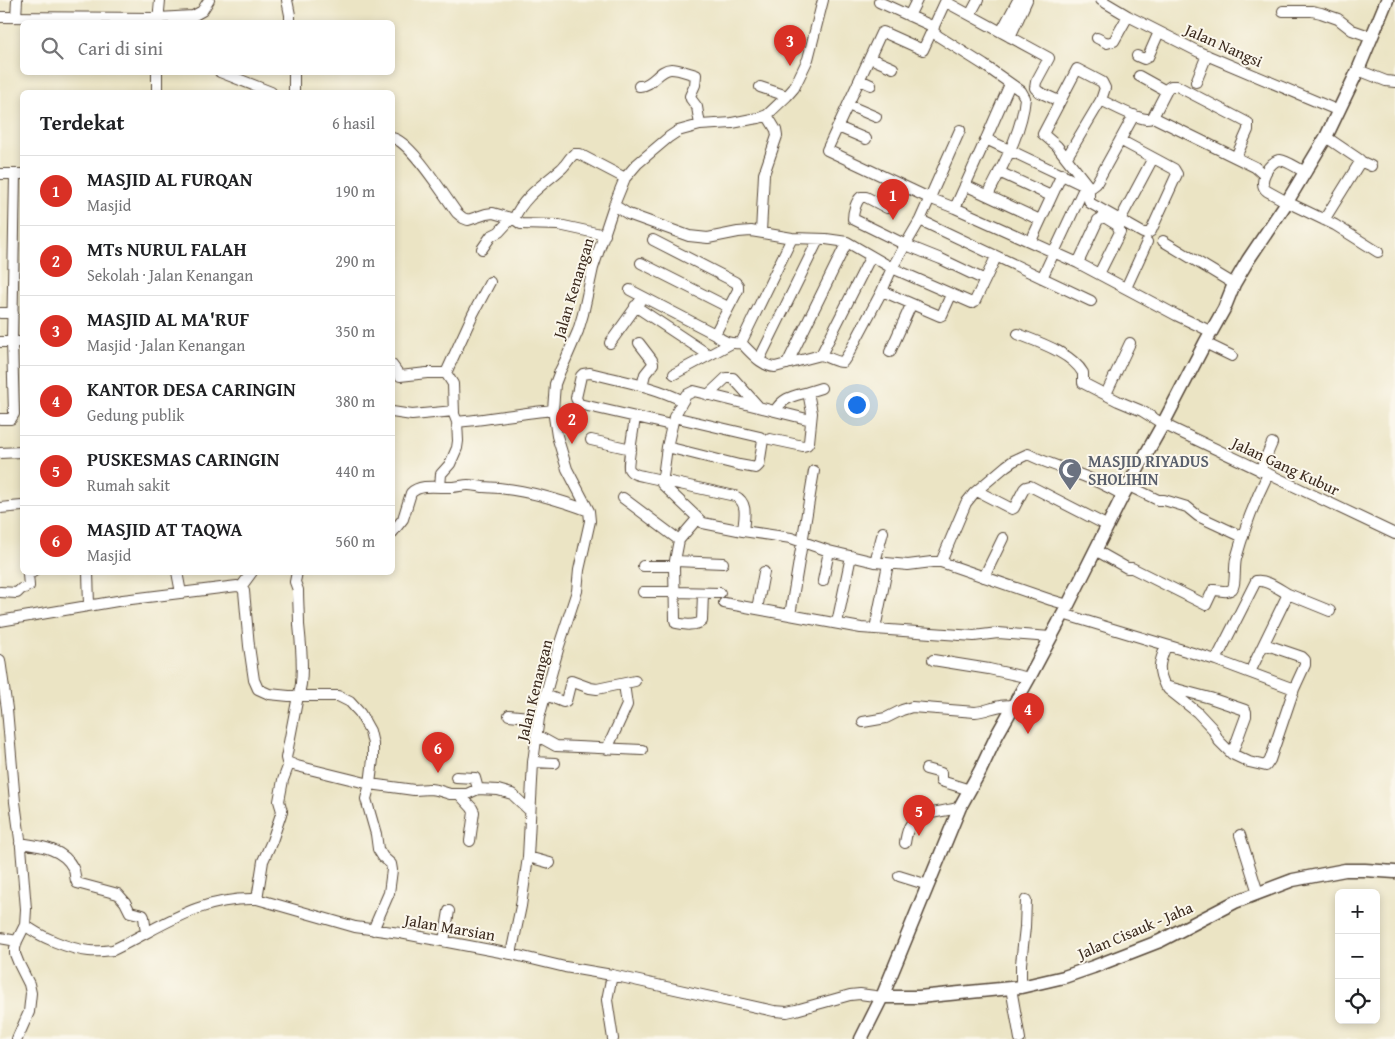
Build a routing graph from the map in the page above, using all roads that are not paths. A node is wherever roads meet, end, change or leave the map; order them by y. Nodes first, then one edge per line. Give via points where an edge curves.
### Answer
1 (18, 0) edge
2 (160, 0) edge
3 (209, 0) edge
4 (287, 0) edge
5 (823, 0) edge
6 (917, 0) edge
7 (978, 0) edge
8 (1018, 0) edge
9 (1027, 0) edge
10 (1101, 0) edge
11 (1386, 0) edge
12 (946, 1) edge
13 (879, 2) dead end
14 (1284, 12) dead end
15 (970, 15) junction
16 (909, 16) junction
17 (1128, 16) junction
18 (0, 17) edge
19 (16, 17) junction
20 (158, 20) edge
21 (290, 20) edge
22 (933, 28) junction
23 (1159, 32) junction
24 (1006, 35) junction
25 (1372, 37) junction
26 (1097, 38) dead end
27 (1207, 55) junction
28 (1137, 56) dead end
29 (870, 58) junction
30 (893, 68) dead end
31 (1358, 70) junction
32 (157, 75) edge
33 (228, 75) edge
34 (294, 75) edge
35 (1139, 76) dead end
36 (860, 80) junction
37 (1196, 82) dead end
38 (1395, 82) edge
39 (1010, 84) junction
40 (871, 85) dead end
41 (639, 86) dead end
42 (760, 87) dead end
43 (157, 90) edge
44 (266, 90) edge
45 (294, 90) edge
46 (1166, 91) junction
47 (787, 96) junction
48 (1101, 100) junction
49 (1059, 102) junction
50 (848, 105) junction
51 (1339, 111) junction
52 (767, 114) junction
53 (1134, 115) junction
54 (1153, 116) junction
55 (876, 117) dead end
56 (700, 125) junction
57 (838, 127) junction
58 (960, 130) dead end
59 (1326, 137) junction
60 (395, 138) edge
61 (866, 139) dead end
62 (986, 140) junction
63 (1120, 140) junction
64 (1010, 150) junction
65 (1236, 157) junction
66 (1067, 158) junction
67 (1153, 158) junction
68 (1360, 161) junction
69 (1371, 166) dead end
70 (999, 172) junction
71 (1306, 172) junction
72 (0, 174) edge
73 (19, 174) edge
74 (1062, 174) junction
75 (1264, 175) junction
76 (625, 178) junction
77 (965, 185) junction
78 (1087, 186) junction
79 (988, 195) junction
80 (1051, 196) junction
81 (929, 198) junction
82 (1287, 202) junction
83 (614, 205) junction
84 (887, 208) dead end
85 (954, 208) junction
86 (513, 219) junction
87 (920, 220) junction
88 (1040, 220) junction
89 (1120, 220) junction
90 (1324, 220) junction
91 (761, 232) junction
92 (604, 235) junction
93 (792, 238) junction
94 (653, 240) dead end
95 (827, 240) junction
96 (1163, 241) dead end
97 (847, 242) junction
98 (1030, 242) junction
99 (1147, 242) dead end
100 (906, 245) junction
101 (482, 249) dead end
102 (1054, 252) junction
103 (1378, 252) dead end
104 (871, 256) junction
105 (996, 257) junction
106 (18, 259) edge
107 (641, 263) dead end
108 (1078, 263) junction
109 (892, 268) junction
110 (1099, 274) junction
111 (1042, 278) junction
112 (985, 280) junction
113 (490, 282) dead end
114 (1234, 284) junction
115 (1126, 288) junction
116 (630, 290) dead end
117 (882, 291) junction
118 (951, 295) junction
119 (643, 296) junction
120 (1092, 301) dead end
121 (911, 305) junction
122 (635, 306) junction
123 (728, 307) junction
124 (0, 312) edge
125 (13, 312) junction
126 (715, 334) junction
127 (1018, 334) dead end
128 (1209, 337) junction
129 (0, 342) edge
130 (17, 342) edge
131 (610, 343) dead end
132 (639, 343) dead end
133 (736, 343) junction
134 (1130, 343) dead end
135 (890, 352) dead end
136 (709, 355) junction
137 (821, 355) junction
138 (1232, 356) dead end
139 (760, 360) junction
140 (787, 364) junction
141 (395, 369) edge
142 (446, 373) junction
143 (674, 374) dead end
144 (642, 386) junction
145 (821, 388) dead end
146 (808, 392) junction
147 (1106, 394) junction
148 (708, 395) junction
149 (683, 401) junction
150 (758, 406) junction
151 (553, 410) junction
152 (454, 411) junction
153 (775, 411) junction
154 (395, 412) edge
155 (635, 418) junction
156 (0, 419) edge
157 (812, 420) junction
158 (673, 421) junction
159 (457, 422) junction
160 (1164, 424) junction
161 (591, 440) dead end
162 (770, 440) dead end
163 (1272, 443) dead end
164 (667, 447) junction
165 (631, 449) junction
166 (3, 450) edge
167 (20, 452) edge
168 (814, 471) dead end
169 (1264, 472) junction
170 (662, 480) junction
171 (440, 486) junction
172 (1126, 490) junction
173 (977, 491) junction
174 (623, 498) dead end
175 (20, 506) edge
176 (0, 508) edge
177 (589, 511) junction
178 (697, 519) junction
179 (1108, 526) junction
180 (395, 529) edge
181 (743, 531) junction
182 (882, 532) dead end
183 (1395, 534) edge
184 (1243, 537) junction
185 (1003, 538) dead end
186 (679, 540) junction
187 (803, 542) junction
188 (1096, 550) junction
189 (829, 551) junction
190 (851, 556) junction
191 (875, 562) junction
192 (941, 562) junction
193 (674, 563) junction
194 (723, 563) dead end
195 (888, 564) junction
196 (643, 566) dead end
197 (764, 572) dead end
198 (28, 575) edge
199 (88, 575) edge
200 (177, 575) edge
201 (250, 575) edge
202 (296, 575) edge
203 (984, 577) junction
204 (823, 580) dead end
205 (241, 587) junction
206 (0, 592) edge
207 (643, 592) dead end
208 (674, 592) junction
209 (180, 593) junction
210 (703, 593) junction
211 (720, 593) dead end
212 (1288, 594) junction
213 (724, 603) dead end
214 (89, 605) junction
215 (757, 609) junction
216 (1065, 609) junction
217 (1330, 611) dead end
218 (790, 615) junction
219 (0, 621) edge
220 (836, 623) junction
221 (875, 629) junction
222 (1051, 636) junction
223 (1264, 644) junction
224 (1166, 646) junction
225 (0, 660) edge
226 (933, 660) dead end
227 (1216, 660) junction
228 (1250, 672) junction
229 (1029, 678) junction
230 (636, 681) dead end
231 (624, 684) junction
232 (1165, 686) junction
233 (1294, 689) junction
234 (546, 695) junction
235 (298, 696) junction
236 (1014, 706) junction
237 (509, 715) dead end
238 (539, 718) junction
239 (862, 722) dead end
240 (536, 735) junction
241 (607, 749) junction
242 (642, 750) dead end
243 (1232, 754) junction
244 (533, 762) junction
245 (555, 763) dead end
246 (289, 764) junction
247 (926, 769) dead end
248 (456, 777) dead end
249 (370, 784) junction
250 (478, 789) junction
251 (970, 790) junction
252 (459, 794) junction
253 (960, 807) junction
254 (530, 811) junction
255 (1240, 835) dead end
256 (470, 841) dead end
257 (20, 843) junction
258 (905, 843) dead end
259 (528, 857) junction
260 (550, 863) dead end
261 (1395, 872) edge
262 (899, 876) dead end
263 (928, 884) junction
264 (1258, 893) junction
265 (257, 899) junction
266 (1026, 900) dead end
267 (450, 911) dead end
268 (25, 925) junction
269 (372, 930) junction
270 (146, 933) junction
271 (0, 938) edge
272 (17, 941) junction
273 (444, 941) junction
274 (511, 954) junction
275 (612, 975) junction
276 (1016, 987) junction
277 (882, 997) junction
278 (16, 1039) edge
279 (613, 1039) edge
280 (861, 1039) edge
281 (1020, 1039) edge

1 - 19 street
2 - 20 street
3 - 20 street via 198,14
4 - 21 street
5 - 47 street, Jalan Kenangan via 808,59
6 - 16 street
7 - 15 street
8 - 24 street
9 - 24 street
10 - 17 street, Jalan Nangsi
11 - 25 main road
12 - 15 street
12 - 22 street
13 - 16 street
14 - 25 street via 1321,13
15 - 24 street
16 - 22 street
17 - 23 street, Jalan Nangsi
17 - 26 street via 1114,41 1107,43
18 - 19 street
19 - 20 street
22 - 29 street via 922,50 882,32
22 - 39 street via 938,36
23 - 27 street, Jalan Nangsi
23 - 28 street via 1148,57
24 - 49 street via 1049,58 1035,88
25 - 31 main road
27 - 37 street
27 - 51 street, Jalan Nangsi
29 - 30 street
29 - 36 street
31 - 38 street
31 - 51 main road
32 - 43 street
33 - 44 street
34 - 45 street
35 - 46 street
36 - 40 street
36 - 50 street
39 - 62 street
39 - 64 street via 1025,98 1022,118
41 - 56 street via 670,69 696,75 690,96 697,107
42 - 47 street
46 - 54 street
46 - 65 street via 1170,86 1177,86 1248,123
47 - 52 street, Jalan Kenangan
48 - 49 street via 1103,84 1076,70
48 - 53 street
48 - 66 street
49 - 66 street via 1043,134
50 - 55 street
50 - 57 street
51 - 59 main road
52 - 56 street, Jalan Kenangan via 732,123
52 - 91 street via 777,136 764,174
53 - 54 street via 1147,119
53 - 63 street
54 - 65 street
56 - 76 street, Jalan Kenangan via 669,137
57 - 61 street
57 - 81 street via 827,150
58 - 81 street
59 - 68 street
59 - 71 main road
60 - 86 street via 414,154 463,218 468,220 493,213
62 - 64 street
62 - 77 street
63 - 67 street
63 - 78 street via 1096,184
64 - 70 street
64 - 74 street
65 - 75 street
66 - 78 street
67 - 89 street
67 - 89 street via 1177,174 1151,231 1143,233
68 - 69 street
68 - 90 street
70 - 79 street
70 - 80 street
71 - 75 street via 1277,160
71 - 82 main road
72 - 73 street
73 - 106 street
74 - 78 street
74 - 80 street
75 - 82 street via 1265,189
76 - 83 street, Jalan Kenangan
76 - 86 street via 574,154 564,167 531,195
77 - 79 street
77 - 85 street
78 - 89 street via 1090,204
78 - 102 street
79 - 88 street
80 - 88 street
81 - 85 street
81 - 87 street
82 - 90 street
82 - 114 main road
83 - 91 street via 628,214 689,236 708,238 738,232
83 - 92 street, Jalan Kenangan
84 - 100 street via 861,197 853,219
85 - 98 street
86 - 92 street via 521,224 559,225
86 - 101 street via 491,236
87 - 100 street
87 - 105 street
88 - 98 street
90 - 103 street
91 - 93 street
92 - 151 street, Jalan Kenangan via 578,331 555,384
93 - 95 street
93 - 133 street
94 - 123 street via 737,283 738,290
95 - 97 street
95 - 139 street
96 - 114 street
97 - 104 street
97 - 140 street
98 - 102 street
99 - 115 street
100 - 109 street
100 - 112 street
102 - 108 street
102 - 111 street
104 - 109 street
104 - 137 street
105 - 111 street
105 - 112 street
106 - 125 street
107 - 123 street
108 - 110 street
108 - 110 street via 1098,220 1104,218 1118,225 1120,232
109 - 117 street
109 - 118 street
110 - 115 street
111 - 120 street
112 - 118 street via 972,303
113 - 142 street
114 - 128 main road
115 - 128 street
116 - 119 street
117 - 121 street
117 - 137 street via 843,362
118 - 121 street via 941,316
119 - 122 street
119 - 126 street
121 - 135 street
122 - 131 street
122 - 136 street
123 - 126 street
124 - 125 street
125 - 130 street
126 - 133 street
127 - 147 street, Jalan Gang Kubur via 1072,360 1083,373 1084,383
128 - 138 street
128 - 160 main road
129 - 130 street
130 - 156 street via 14,414 11,419
132 - 144 street via 653,364 645,374
133 - 136 street
133 - 139 street
134 - 147 street
136 - 143 street
137 - 140 street
139 - 140 street via 768,366
141 - 142 street via 400,376
142 - 152 street via 452,384
144 - 149 street via 667,392
144 - 155 street via 586,373 581,376 576,394 579,404
145 - 146 street
146 - 153 street via 783,400
146 - 157 street
147 - 160 street, Jalan Gang Kubur
148 - 149 street via 691,392
148 - 150 street
148 - 150 street via 726,378 733,378
149 - 158 street
150 - 153 street
151 - 159 street
151 - 177 street, Jalan Kenangan via 567,469
152 - 154 street via 412,415
152 - 159 street
153 - 157 street
155 - 158 street
155 - 165 street
157 - 162 street via 807,445
158 - 164 street
158 - 164 street via 760,437 763,444 759,465 756,468 739,465
159 - 171 street via 457,448 441,474
160 - 169 street, Jalan Gang Kubur
160 - 172 main road
161 - 165 street
163 - 169 street
164 - 170 street
165 - 170 street via 627,463 631,472
166 - 167 street
168 - 187 street
169 - 183 street, Jalan Gang Kubur
169 - 184 street
170 - 178 street via 662,484
170 - 181 street via 740,499 744,506
171 - 177 street via 494,486 527,491
171 - 180 street via 414,490 403,519
172 - 173 street via 1028,454 1013,461
172 - 179 main road
172 - 184 street via 1187,507 1198,516
173 - 179 street via 1011,509 1024,489 1030,486
173 - 192 street via 966,503
174 - 186 street
175 - 176 street
177 - 234 street, Jalan Kenangan via 577,591
178 - 181 street via 708,525
178 - 186 street
179 - 188 main road
181 - 187 street
182 - 191 street
184 - 188 street via 1232,589 1213,590 1206,605
185 - 203 street
186 - 193 street
187 - 189 street
187 - 218 street
188 - 216 main road
189 - 190 street
189 - 204 street
190 - 191 street
190 - 220 street
191 - 195 street
192 - 195 street
192 - 203 street
193 - 194 street
193 - 196 street
193 - 208 street
195 - 221 street
197 - 215 street
198 - 206 street via 28,587 17,593
199 - 214 street
200 - 209 street
201 - 205 street
202 - 235 street via 302,655
203 - 216 street via 1051,600
205 - 209 street
205 - 235 street via 257,687 269,694
207 - 208 street
208 - 210 street
208 - 210 street via 675,620 680,624 702,621
209 - 214 street
210 - 211 street
212 - 217 street
212 - 223 street
212 - 227 street via 1258,580
213 - 215 street
214 - 219 street
215 - 218 street
216 - 222 main road
216 - 224 street
218 - 220 street
220 - 221 street
221 - 222 street via 974,636 998,633
222 - 229 main road
223 - 228 street
223 - 233 street via 1304,658 1306,662
224 - 227 street
224 - 232 street via 1159,665
225 - 257 street
226 - 229 street
227 - 228 street
228 - 233 street
229 - 236 main road
230 - 231 street
231 - 234 street via 597,689 571,681 566,701
231 - 241 street via 626,705
232 - 243 street via 1197,712
232 - 243 street via 1246,711
233 - 243 street via 1268,764 1259,765
234 - 238 street, Jalan Kenangan
235 - 246 street via 286,758
235 - 249 street via 338,696 350,702 360,714 373,744
236 - 239 street via 997,706 975,712 912,707 886,718
236 - 251 main road
237 - 238 street
238 - 240 street, Jalan Kenangan
240 - 241 street via 556,746
240 - 244 street, Jalan Kenangan
241 - 242 street
244 - 245 street
244 - 254 street, Jalan Kenangan
246 - 249 street
246 - 265 street via 279,801 282,811 263,860
247 - 251 street via 941,773 941,781
248 - 250 street via 473,778
249 - 252 street
249 - 269 street via 366,799 378,849 392,870 389,893
250 - 252 street
250 - 254 street via 512,794
251 - 253 main road
252 - 256 street via 474,812
253 - 258 street via 916,820 909,826
253 - 263 main road
254 - 259 street, Jalan Kenangan
255 - 264 street
257 - 268 street
257 - 270 street via 58,851 68,858 75,870 77,883 118,894 130,912 144,917
259 - 260 street
259 - 274 street, Jalan Kenangan via 522,906
261 - 264 main road, Jalan Cisauk - Jaha via 1345,870 1293,880
262 - 263 street
263 - 277 main road
264 - 276 main road, Jalan Cisauk - Jaha via 1160,941 1064,977
265 - 269 street, Jalan Marsian
265 - 270 street, Jalan Marsian via 244,898 200,906
266 - 276 street
267 - 273 street
268 - 270 street, Jalan Marsian via 71,948 91,951 112,950
268 - 272 street
269 - 273 street, Jalan Marsian
271 - 272 street
272 - 278 street via 16,954 31,993 29,1012
273 - 274 street, Jalan Marsian
274 - 275 street, Jalan Marsian
275 - 277 street, Jalan Marsian via 780,1012 850,995
275 - 279 street via 607,1000
276 - 277 main road, Jalan Cisauk - Jaha via 919,997
276 - 281 street
277 - 280 main road

